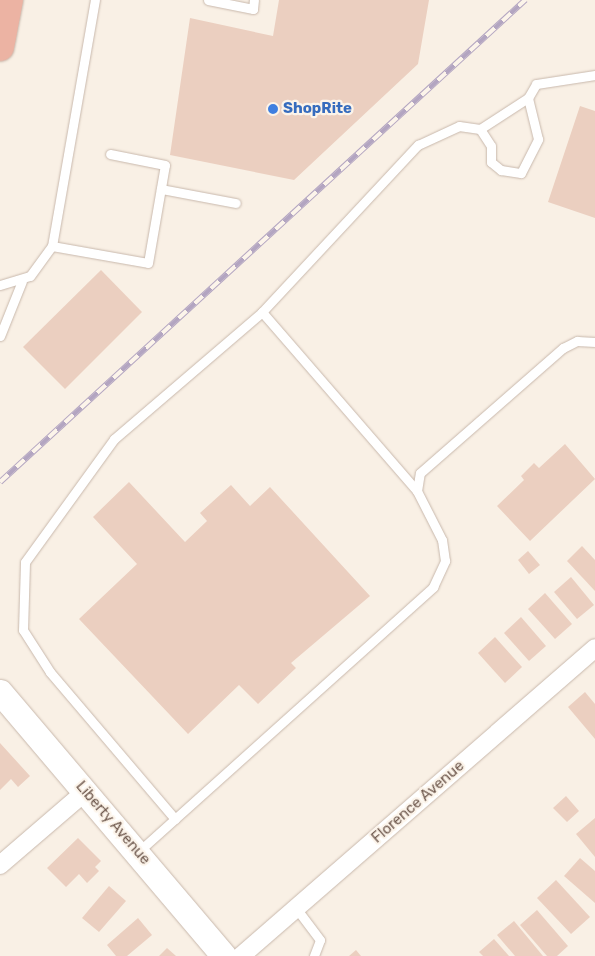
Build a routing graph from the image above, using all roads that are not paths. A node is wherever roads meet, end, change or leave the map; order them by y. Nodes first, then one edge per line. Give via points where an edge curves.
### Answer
1 (9, 0) edge
2 (95, 0) edge
3 (208, 0) edge
4 (254, 0) edge
5 (0, 47) edge
6 (595, 76) edge
7 (528, 98) junction
8 (480, 129) junction
9 (110, 154) dead end
10 (161, 189) junction
11 (236, 203) dead end
12 (52, 246) junction
13 (22, 281) junction
14 (0, 285) edge
15 (262, 312) junction
16 (0, 336) edge
17 (595, 342) edge
18 (417, 491) junction
19 (595, 648) edge
20 (0, 692) edge
21 (86, 791) junction
22 (175, 819) junction
23 (138, 852) junction
24 (0, 865) edge
25 (296, 908) junction
26 (224, 956) edge
27 (241, 956) edge
28 (314, 956) edge

1 - 5 highway
2 - 12 lane
3 - 4 lane via 253,9
6 - 7 lane via 536,84
7 - 8 lane
7 - 8 lane via 538,140 522,173 501,170 491,162 491,146
8 - 15 lane via 459,126 418,145
9 - 10 lane via 165,165
10 - 11 lane
10 - 12 lane via 148,263
12 - 13 lane via 38,270
13 - 14 lane
13 - 16 lane
15 - 18 lane
15 - 22 lane via 114,439 25,562 23,630 50,672
17 - 18 lane via 577,341 540,366 420,473
18 - 22 lane via 442,540 445,561 433,588
19 - 25 street, Florence Avenue
20 - 21 street, Liberty Avenue
21 - 23 street, Liberty Avenue
21 - 24 street
22 - 23 lane
23 - 26 street, Liberty Avenue
25 - 27 street, Florence Avenue
25 - 28 lane via 320,940

